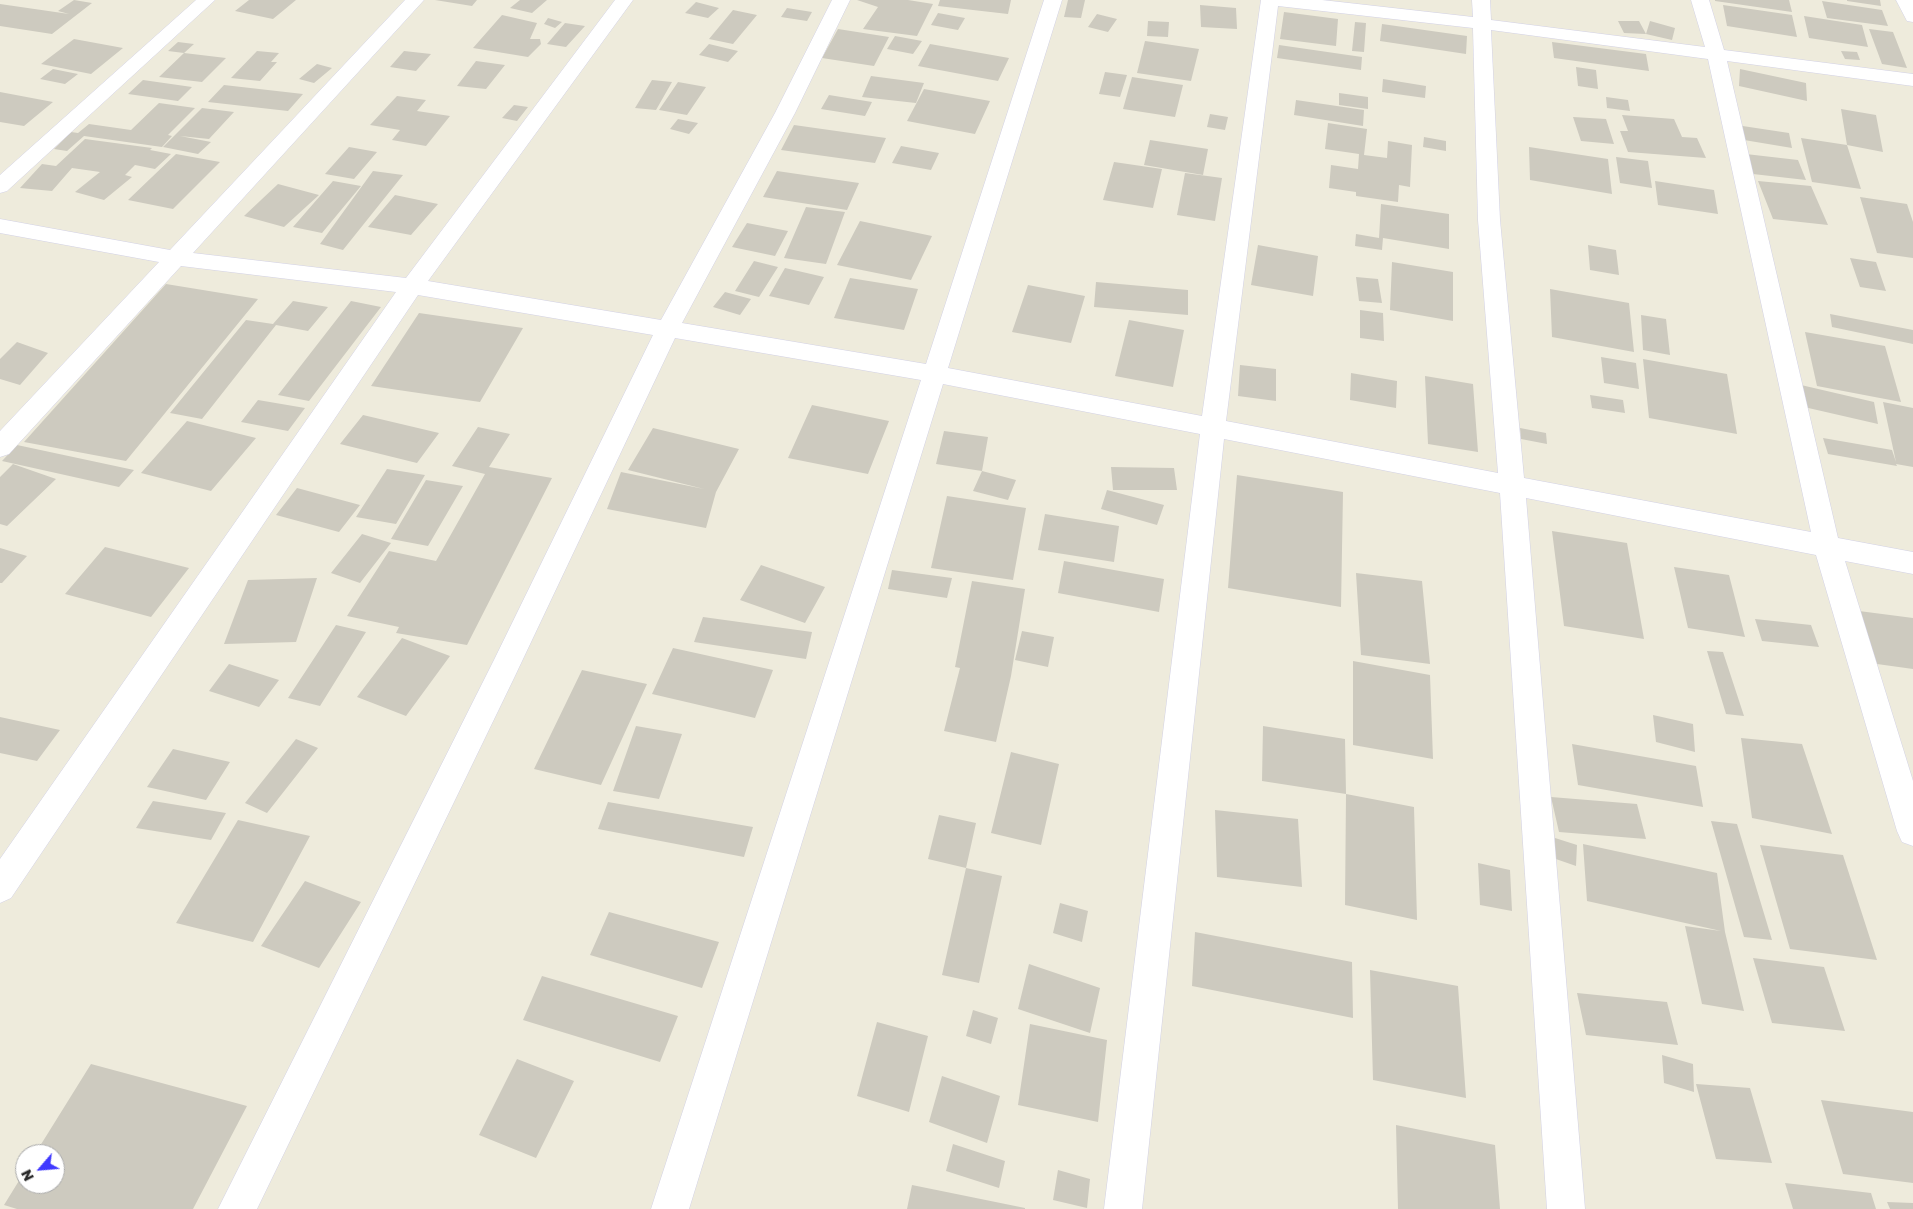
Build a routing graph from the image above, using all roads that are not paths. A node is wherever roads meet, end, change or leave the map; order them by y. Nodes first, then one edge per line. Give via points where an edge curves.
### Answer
1 (206, 0) edge
2 (415, 0) edge
3 (624, 0) edge
4 (841, 0) edge
5 (1053, 0) edge
6 (1270, 0) edge
7 (1276, 0) edge
8 (1700, 0) edge
9 (1905, 0) edge
10 (1482, 12) edge
11 (1913, 17) edge
12 (1716, 55) junction
13 (1913, 80) edge
14 (0, 186) edge
15 (0, 226) edge
16 (176, 258) junction
17 (412, 286) junction
18 (668, 328) junction
19 (936, 374) junction
20 (1213, 428) junction
21 (0, 447) edge
22 (1512, 486) junction
23 (1828, 547) junction
24 (1913, 563) edge
25 (1913, 831) edge
26 (0, 887) edge
27 (237, 1209) edge
28 (670, 1209) edge
29 (1123, 1209) edge
30 (1566, 1209) edge

1 - 14 street
2 - 16 street
3 - 17 street
4 - 18 street via 785,113
5 - 19 street
6 - 20 street
7 - 10 street
8 - 12 street
9 - 11 street
10 - 12 street
10 - 22 street via 1489,220
12 - 13 street
12 - 23 street
15 - 16 street
16 - 17 street
16 - 21 street
17 - 18 street
17 - 26 street
18 - 19 street
18 - 27 street via 504,669
19 - 20 street via 1062,396
19 - 28 street
20 - 22 street
20 - 29 street
22 - 23 street
22 - 30 street
23 - 24 street
23 - 25 street

